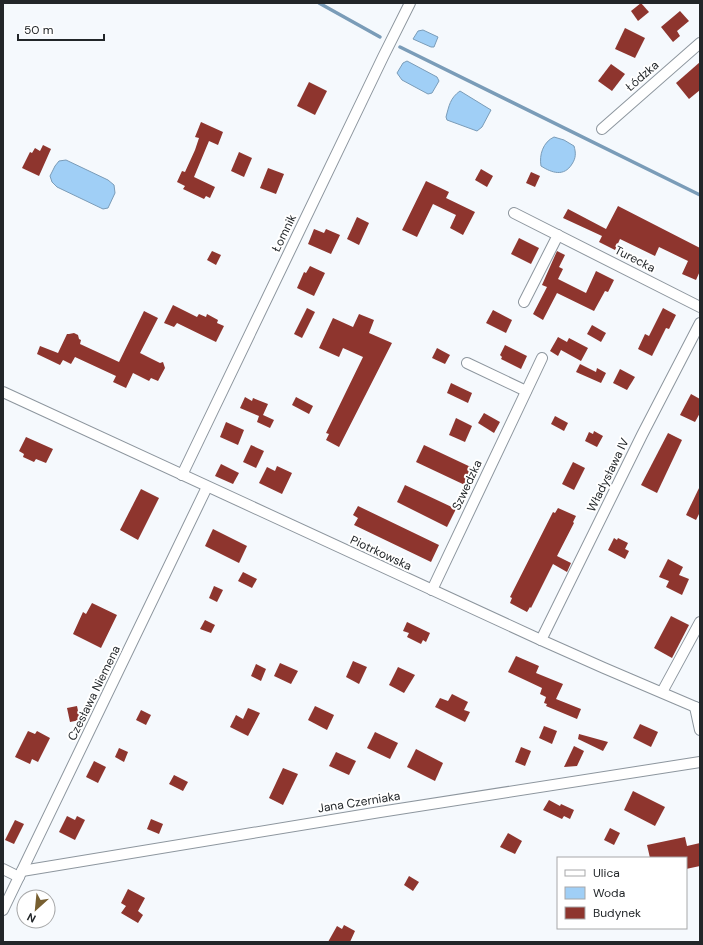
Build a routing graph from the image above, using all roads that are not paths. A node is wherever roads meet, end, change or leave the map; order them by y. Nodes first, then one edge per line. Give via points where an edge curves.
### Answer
1 (410, 3) edge
2 (700, 43) edge
3 (602, 129) dead end
4 (514, 213) dead end
5 (558, 235) junction
6 (524, 302) dead end
7 (700, 307) edge
8 (700, 323) edge
9 (542, 358) dead end
10 (467, 363) dead end
11 (526, 391) junction
12 (3, 392) edge
13 (182, 475) junction
14 (207, 487) junction
15 (432, 590) junction
16 (700, 622) edge
17 (541, 640) junction
18 (662, 692) junction
19 (698, 708) edge
20 (700, 730) edge
21 (700, 762) edge
22 (3, 869) edge
23 (21, 874) junction
24 (3, 910) edge

1 - 13 street, Łomnik
2 - 3 street, Łódzka
4 - 5 street, Turecka
5 - 6 street
5 - 7 street, Turecka
8 - 17 street, Władysława IV
9 - 11 street, Szwedzka
10 - 11 street
11 - 15 street, Szwedzka
12 - 13 street, Piotrkowska
13 - 14 street, Piotrkowska
14 - 15 street, Piotrkowska
14 - 23 street, Czesława Niemena
15 - 17 street, Piotrkowska
16 - 18 street
17 - 18 street, Piotrkowska
18 - 19 street, Piotrkowska
19 - 20 street
21 - 23 street, Jana Czerniaka via 380,812
22 - 23 street
23 - 24 street, Czesława Niemena

